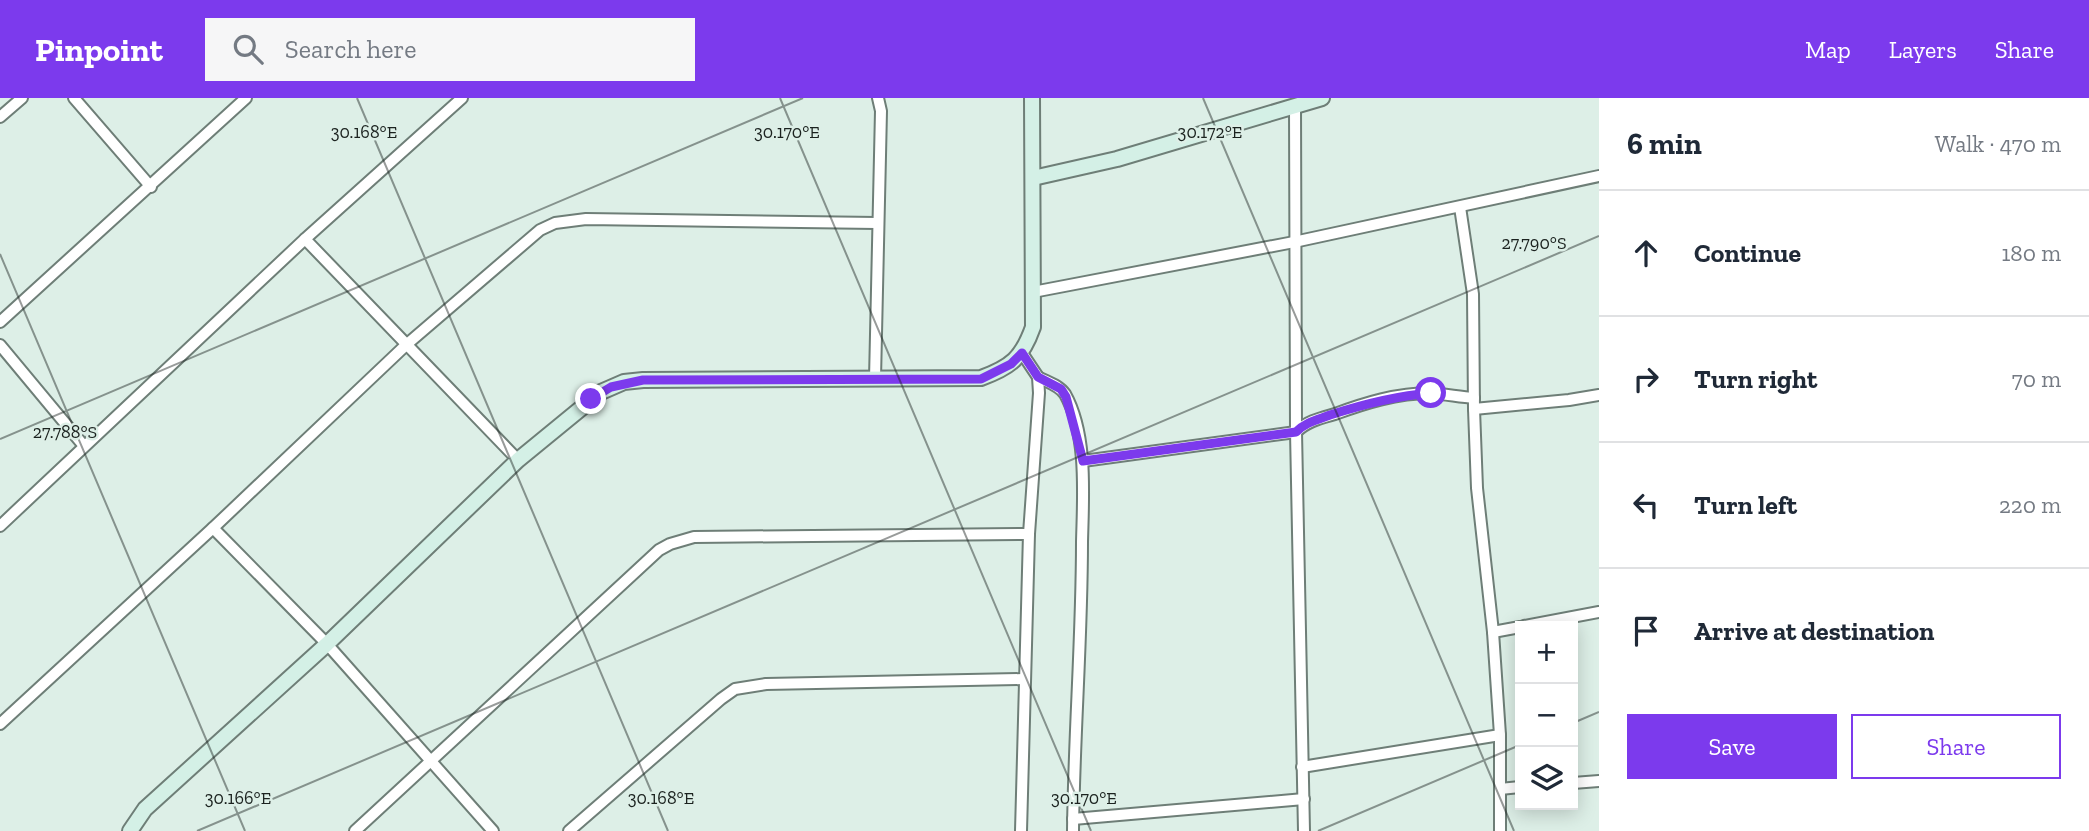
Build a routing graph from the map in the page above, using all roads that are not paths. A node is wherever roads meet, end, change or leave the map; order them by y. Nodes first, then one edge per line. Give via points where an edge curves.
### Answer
1 (22, 98) edge
2 (74, 98) edge
3 (246, 98) edge
4 (462, 98) edge
5 (878, 98) edge
6 (1032, 98) edge
7 (1322, 98) edge
8 (1295, 106) junction
9 (0, 117) edge
10 (1599, 176) edge
11 (1033, 178) junction
12 (151, 187) junction
13 (1460, 206) junction
14 (877, 223) junction
15 (305, 239) junction
16 (1294, 242) junction
17 (1033, 292) junction
18 (0, 322) edge
19 (0, 345) edge
20 (406, 345) junction
21 (1022, 353) junction
22 (1038, 377) junction
23 (875, 379) junction
24 (1599, 395) edge
25 (1474, 404) junction
26 (1296, 432) junction
27 (85, 446) junction
28 (518, 460) junction
29 (1083, 461) junction
30 (0, 526) edge
31 (213, 528) junction
32 (1030, 534) junction
33 (1599, 612) edge
34 (1553, 621) edge
35 (1515, 628) edge
36 (1493, 632) junction
37 (327, 644) junction
38 (1024, 679) junction
39 (0, 724) edge
40 (1500, 736) junction
41 (431, 762) junction
42 (1301, 767) junction
43 (1599, 781) edge
44 (1578, 783) edge
45 (1515, 788) edge
46 (1500, 789) junction
47 (1304, 799) junction
48 (1073, 825) edge
49 (130, 831) edge
50 (355, 831) edge
51 (494, 831) edge
52 (569, 831) edge
53 (1021, 831) edge
54 (1304, 831) edge
55 (1500, 831) edge

1 - 9 street
2 - 12 street
3 - 12 street
4 - 15 street
5 - 14 street
6 - 11 street
7 - 8 street
8 - 11 street via 1117,159
8 - 16 street
10 - 13 street
11 - 17 street
12 - 18 street
13 - 16 street
13 - 25 street via 1473,294
14 - 20 street via 586,219 555,223 527,240
14 - 23 street
15 - 20 street
15 - 27 street
16 - 17 street
16 - 26 street
17 - 21 street via 1033,327
19 - 27 street
20 - 28 street
20 - 31 street
21 - 22 street
21 - 23 street via 981,379
22 - 29 street via 1061,389 1066,397
22 - 32 street
23 - 28 street via 624,382 591,399
24 - 25 street
25 - 26 street via 1431,393 1393,397 1314,420
25 - 36 street
26 - 29 street
26 - 42 street
27 - 30 street
28 - 37 street
29 - 48 street
31 - 37 street
31 - 39 street
32 - 38 street
32 - 41 street via 694,537 670,544
33 - 34 street
35 - 36 street
36 - 40 street
37 - 41 street
37 - 49 street via 145,809
38 - 52 street via 766,684 735,689
38 - 53 street
40 - 42 street
40 - 46 street
41 - 50 street
41 - 51 street
42 - 47 street
43 - 44 street
45 - 46 street
46 - 55 street
47 - 48 street
47 - 54 street

